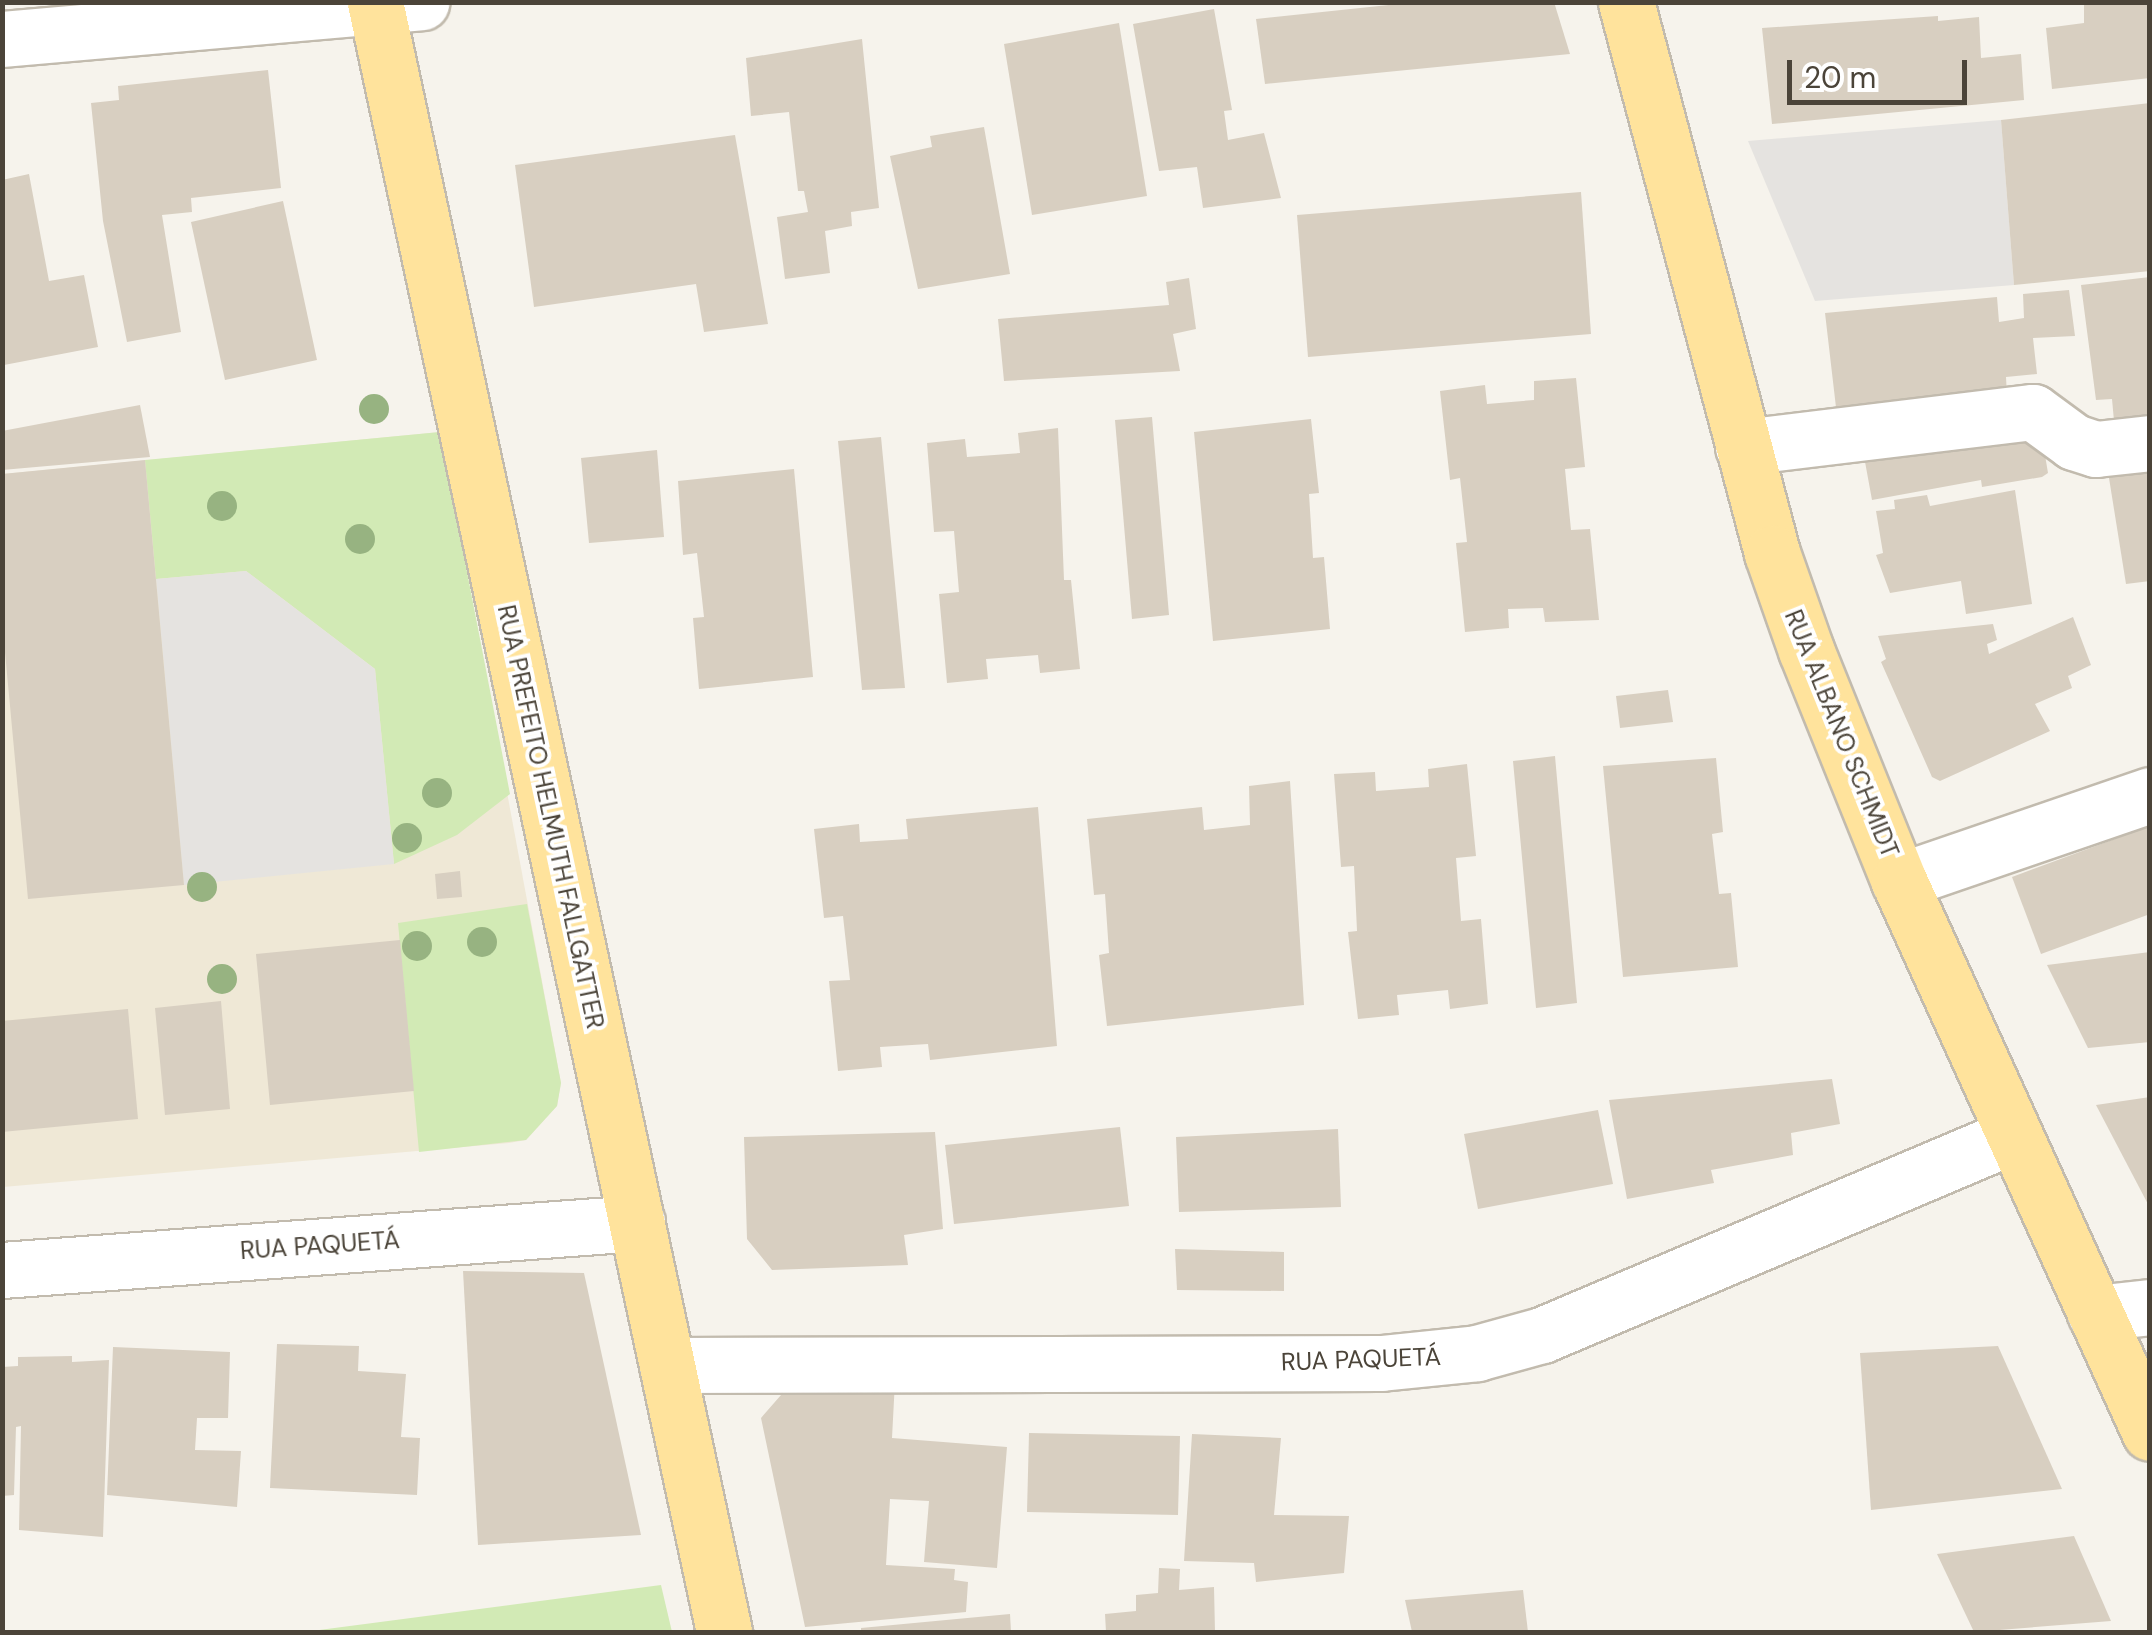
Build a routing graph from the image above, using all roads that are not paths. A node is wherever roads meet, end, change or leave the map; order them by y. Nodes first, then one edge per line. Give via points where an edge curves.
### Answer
1 (1626, 2) edge
2 (391, 4) edge
3 (2, 38) edge
4 (2150, 443) edge
5 (1743, 447) junction
6 (2150, 795) edge
7 (1900, 881) junction
8 (2012, 1136) junction
9 (636, 1222) junction
10 (2, 1270) edge
11 (2150, 1307) edge
12 (2094, 1313) junction
13 (667, 1365) junction
14 (2150, 1433) edge
15 (724, 1632) edge

1 - 5 main road, RUA ALBANO SCHMIDT
2 - 3 street
2 - 9 main road, RUA PREFEITO HELMUTH FALLGATTER
4 - 5 street via 2096,449 2074,442 2033,412
5 - 7 main road, RUA ALBANO SCHMIDT via 1806,650
6 - 7 street
7 - 8 main road, RUA ALBANO SCHMIDT
8 - 12 main road, RUA ALBANO SCHMIDT
8 - 13 street, RUA PAQUETÁ via 1542,1335 1477,1353 1380,1363
9 - 10 street, RUA PAQUETÁ
9 - 13 main road, RUA PREFEITO HELMUTH FALLGATTER
11 - 12 street
12 - 14 main road, RUA ALBANO SCHMIDT
13 - 15 main road, RUA PREFEITO HELMUTH FALLGATTER

